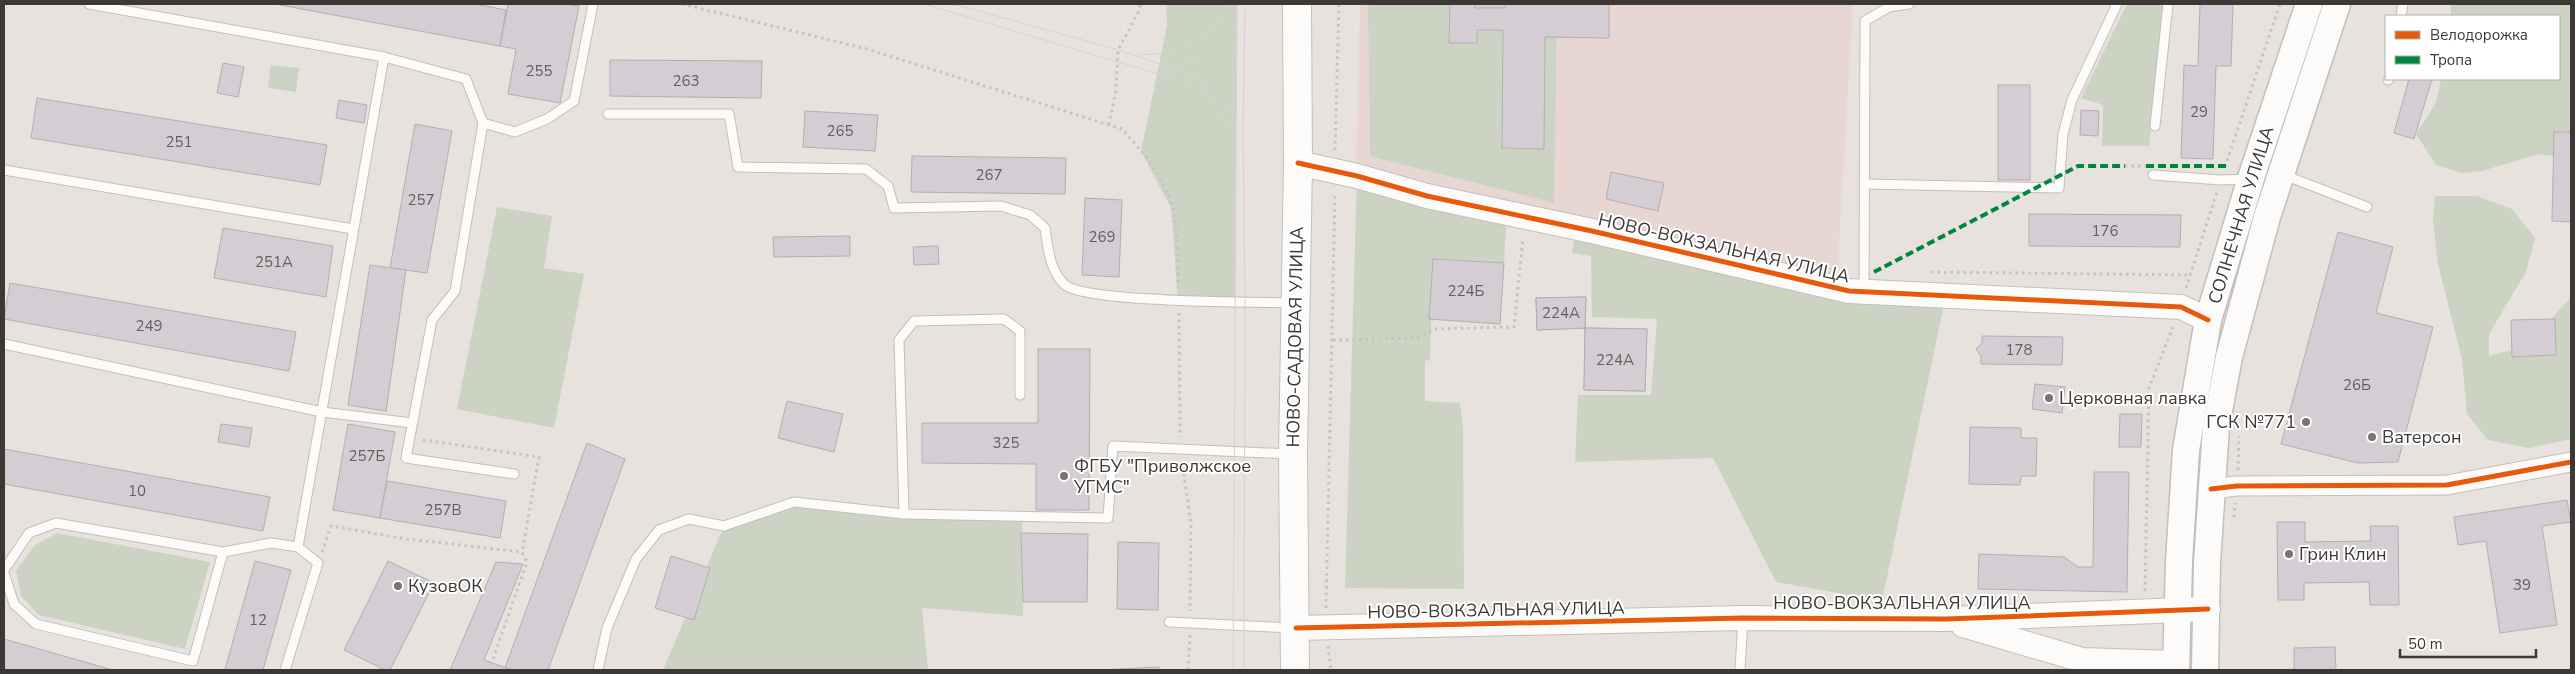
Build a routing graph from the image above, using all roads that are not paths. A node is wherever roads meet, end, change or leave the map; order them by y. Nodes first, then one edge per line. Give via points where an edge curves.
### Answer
1 (89, 4) edge
2 (592, 4) edge
3 (1297, 4) edge
4 (1909, 4) edge
5 (2117, 4) edge
6 (2168, 4) edge
7 (2309, 4) edge
8 (2337, 4) edge
9 (384, 57) junction
10 (608, 114) dead end
11 (482, 123) junction
12 (2155, 126) dead end
13 (1298, 163) junction
14 (4, 170) edge
15 (2281, 174) junction
16 (2153, 175) dead end
17 (2251, 178) junction
18 (1865, 184) junction
19 (2367, 207) dead end
20 (353, 229) junction
21 (1864, 293) junction
22 (1296, 303) junction
23 (2208, 320) junction
24 (4, 344) edge
25 (1020, 395) dead end
26 (322, 412) junction
27 (412, 423) junction
28 (1293, 454) junction
29 (2571, 462) edge
30 (514, 474) dead end
31 (2224, 488) junction
32 (904, 514) junction
33 (298, 546) junction
34 (223, 552) junction
35 (4, 571) edge
36 (2208, 609) junction
37 (2176, 610) junction
38 (1744, 618) junction
39 (1947, 620) junction
40 (1169, 622) dead end
41 (1296, 628) junction
42 (2176, 667) edge
43 (285, 670) edge
44 (598, 670) edge
45 (1295, 670) edge
46 (1740, 670) edge
47 (2205, 670) edge

1 - 9 lane
2 - 11 lane via 574,101 547,120 515,132
3 - 13 main road, НОВО-САДОВАЯ УЛИЦА
4 - 18 lane via 1889,7 1866,21
5 - 18 lane via 2072,100 2062,134 2060,188
6 - 12 lane
7 - 17 main road, СОЛНЕЧНАЯ УЛИЦА
8 - 15 main road, СОЛНЕЧНАЯ УЛИЦА
9 - 11 lane via 466,79
9 - 20 lane
10 - 22 lane via 729,114 738,167 866,169 888,186 894,208 1001,206 1030,215 1045,228 1051,263 1064,286 1085,293 1178,301
11 - 27 lane via 455,291 432,320
13 - 21 street, НОВО-ВОКЗАЛЬНАЯ УЛИЦА via 1427,196
13 - 22 main road, НОВО-САДОВАЯ УЛИЦА
14 - 20 lane
15 - 19 lane
15 - 31 main road, СОЛНЕЧНАЯ УЛИЦА via 2229,357 2216,426
16 - 17 lane via 2221,180
17 - 23 main road, СОЛНЕЧНАЯ УЛИЦА
18 - 21 lane
20 - 26 lane
21 - 23 street, НОВО-ВОКЗАЛЬНАЯ УЛИЦА via 2181,307
22 - 28 main road, НОВО-САДОВАЯ УЛИЦА
23 - 37 main road, СОЛНЕЧНАЯ УЛИЦА via 2186,450
24 - 26 lane
25 - 32 lane via 1020,331 1004,318 914,321 899,340
26 - 27 lane
26 - 33 lane
27 - 30 lane via 406,458
28 - 32 lane via 1113,446 1108,518
28 - 41 main road, НОВО-САДОВАЯ УЛИЦА
29 - 31 street via 2447,485
31 - 36 main road, СОЛНЕЧНАЯ УЛИЦА
32 - 44 lane via 794,502 724,526 689,519 659,530 636,559 607,628
33 - 34 lane via 271,543
33 - 43 lane via 318,563
34 - 35 lane via 56,523 29,533
34 - 35 lane via 193,660 36,624 14,604
36 - 37 street, НОВО-ВОКЗАЛЬНАЯ УЛИЦА
36 - 47 main road, СОЛНЕЧНАЯ УЛИЦА
37 - 39 street, НОВО-ВОКЗАЛЬНАЯ УЛИЦА
37 - 42 main road, СОЛНЕЧНАЯ УЛИЦА
38 - 39 street, НОВО-ВОКЗАЛЬНАЯ УЛИЦА
38 - 41 street, НОВО-ВОКЗАЛЬНАЯ УЛИЦА
38 - 46 lane
39 - 42 street, НОВО-ВОКЗАЛЬНАЯ УЛИЦА via 2082,660
40 - 41 lane
41 - 45 main road, НОВО-САДОВАЯ УЛИЦА

